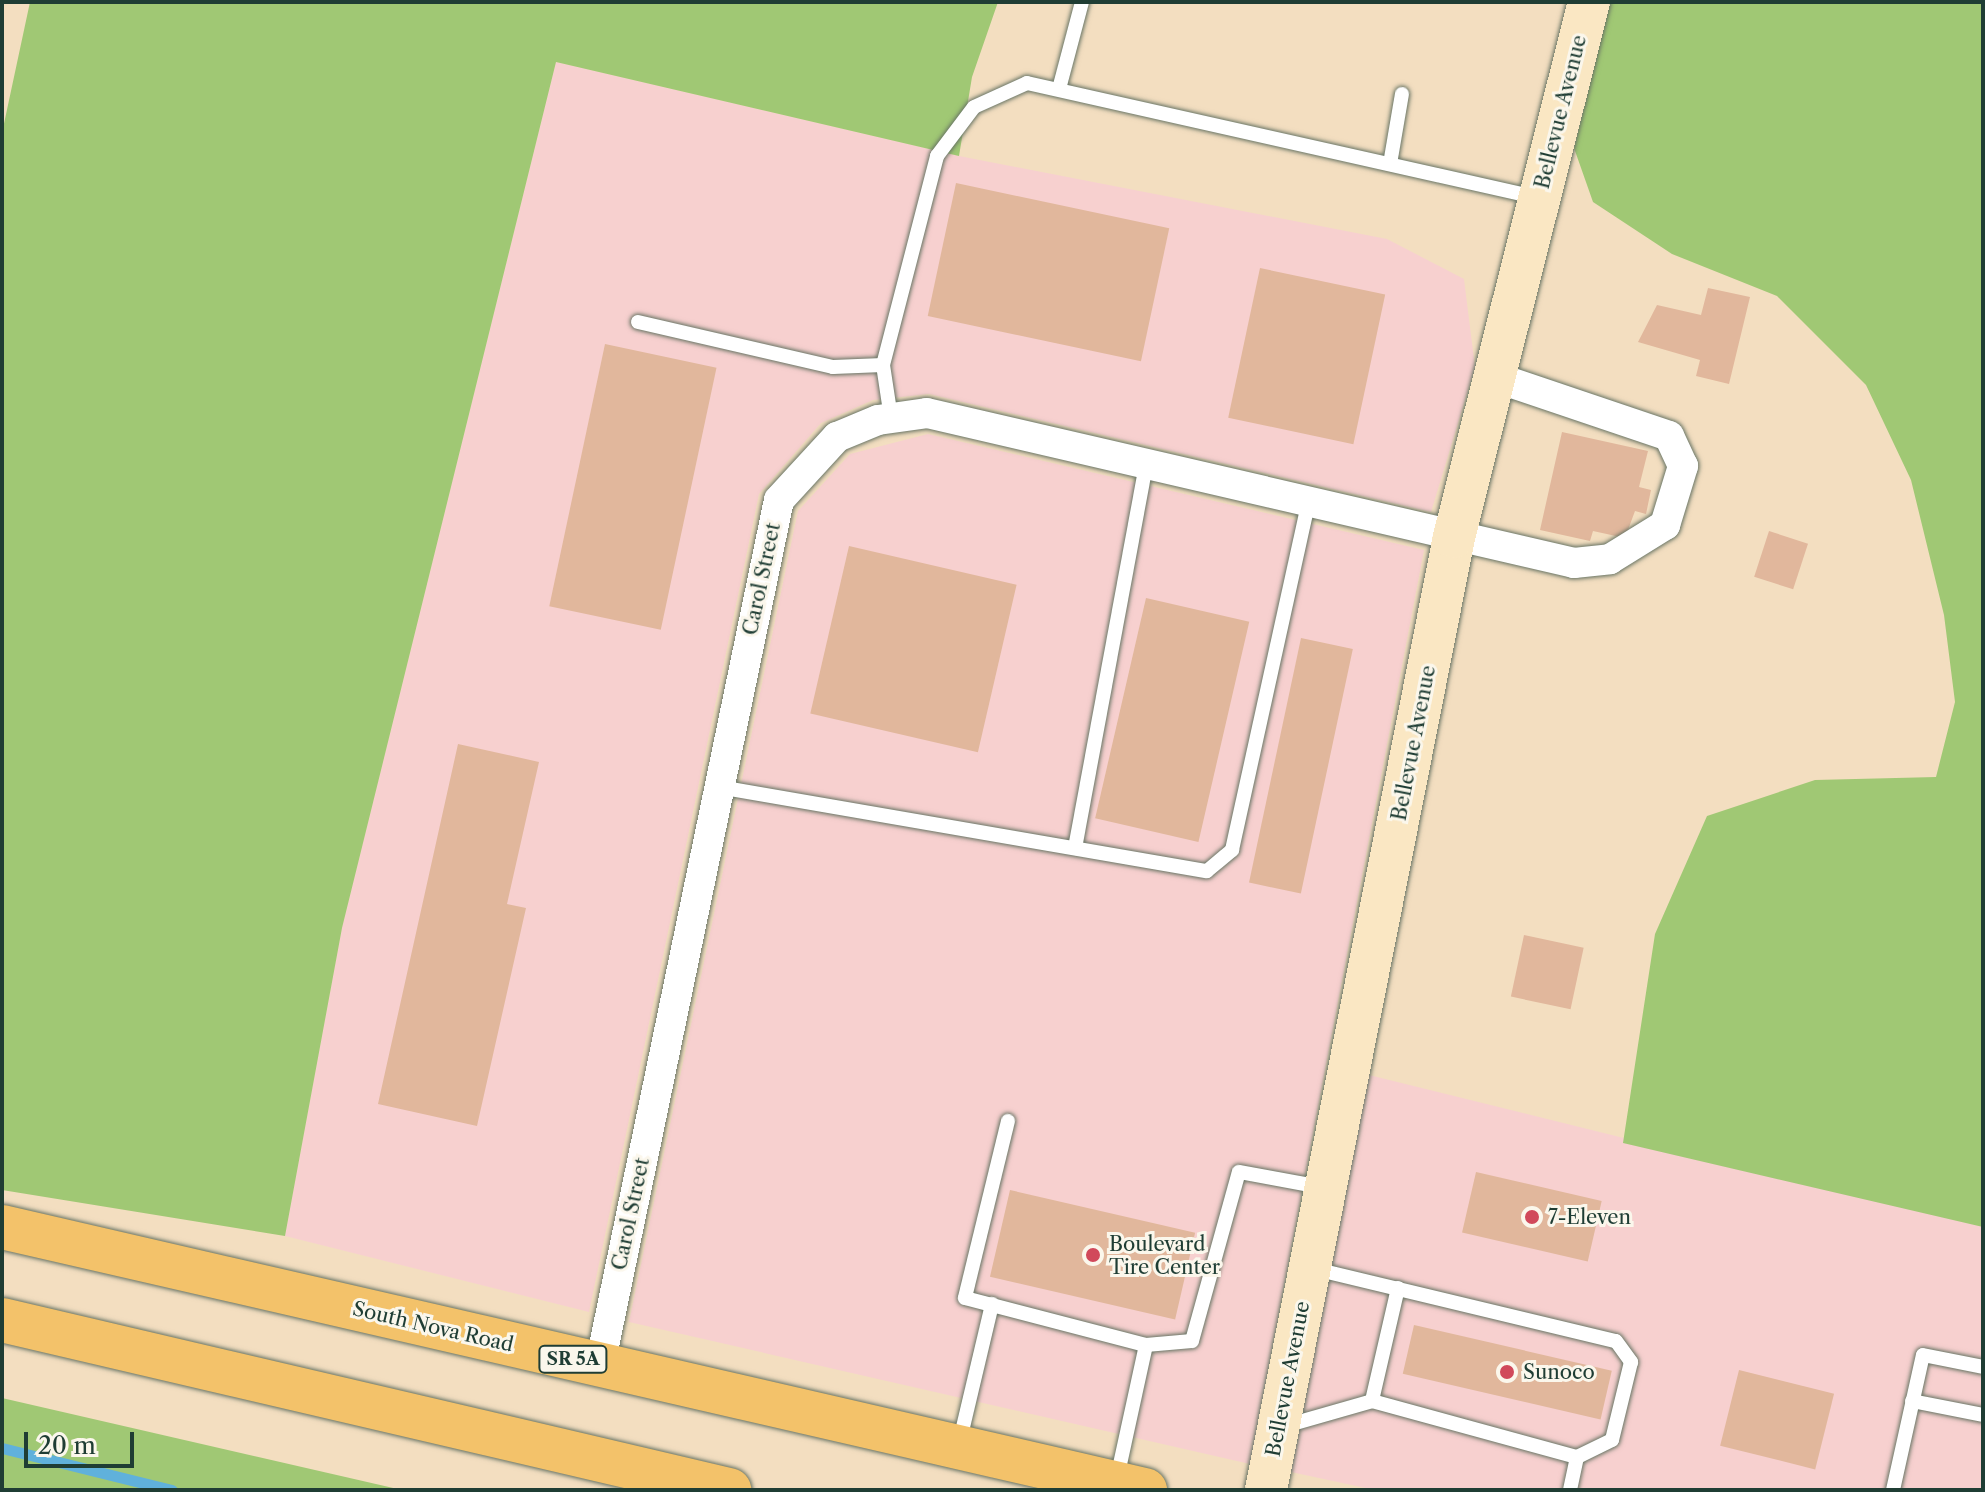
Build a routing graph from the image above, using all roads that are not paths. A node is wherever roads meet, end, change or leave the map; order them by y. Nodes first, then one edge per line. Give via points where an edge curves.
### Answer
1 (1082, 2) edge
2 (1589, 2) edge
3 (1059, 89) junction
4 (1402, 94) dead end
5 (1390, 164) junction
6 (1540, 198) junction
7 (638, 322) dead end
8 (883, 365) junction
9 (1495, 377) junction
10 (891, 418) junction
11 (1146, 465) junction
12 (1308, 503) junction
13 (1454, 537) junction
14 (719, 787) junction
15 (1075, 848) junction
16 (1008, 1121) dead end
17 (1325, 1188) junction
18 (2, 1227) edge
19 (1310, 1267) junction
20 (1398, 1288) junction
21 (992, 1304) junction
22 (2, 1320) edge
23 (1146, 1345) junction
24 (600, 1365) junction
25 (1983, 1367) edge
26 (1372, 1401) junction
27 (1912, 1401) junction
28 (1983, 1415) edge
29 (1278, 1429) junction
30 (959, 1447) junction
31 (1577, 1457) junction
32 (1130, 1487) edge
33 (729, 1490) edge
34 (1266, 1490) edge
35 (1570, 1490) edge
36 (1893, 1490) edge

1 - 3 lane
2 - 6 street, Bellevue Avenue
3 - 5 lane
3 - 8 lane via 1027,83 974,107 937,156
4 - 5 lane
5 - 6 lane
6 - 9 street, Bellevue Avenue
7 - 8 lane via 833,367
8 - 10 lane
9 - 13 street, Bellevue Avenue
9 - 13 street, Carol Street via 1669,436 1683,466 1677,503 1640,546 1610,559 1574,563
10 - 11 street, Carol Street via 927,413
10 - 14 street, Carol Street via 837,437 779,500
11 - 12 street, Carol Street
11 - 15 lane
12 - 13 street, Carol Street
12 - 15 lane via 1232,850 1207,871
13 - 17 street, Bellevue Avenue
14 - 15 lane
14 - 24 street, Carol Street
16 - 21 lane via 965,1298
17 - 19 street, Bellevue Avenue
17 - 23 lane via 1239,1172 1192,1341
18 - 24 main road, South Nova Road / SR 5A
19 - 20 lane
19 - 29 street, Bellevue Avenue
20 - 26 lane
20 - 31 lane via 1616,1341 1631,1362 1612,1440
21 - 23 lane
21 - 30 lane
22 - 33 main road
23 - 32 lane
24 - 30 main road, South Nova Road / SR 5A
25 - 27 lane via 1923,1355
26 - 29 lane
26 - 31 lane
27 - 28 lane
27 - 36 lane
29 - 34 street, Bellevue Avenue
30 - 32 main road, South Nova Road / SR 5A
31 - 35 lane

